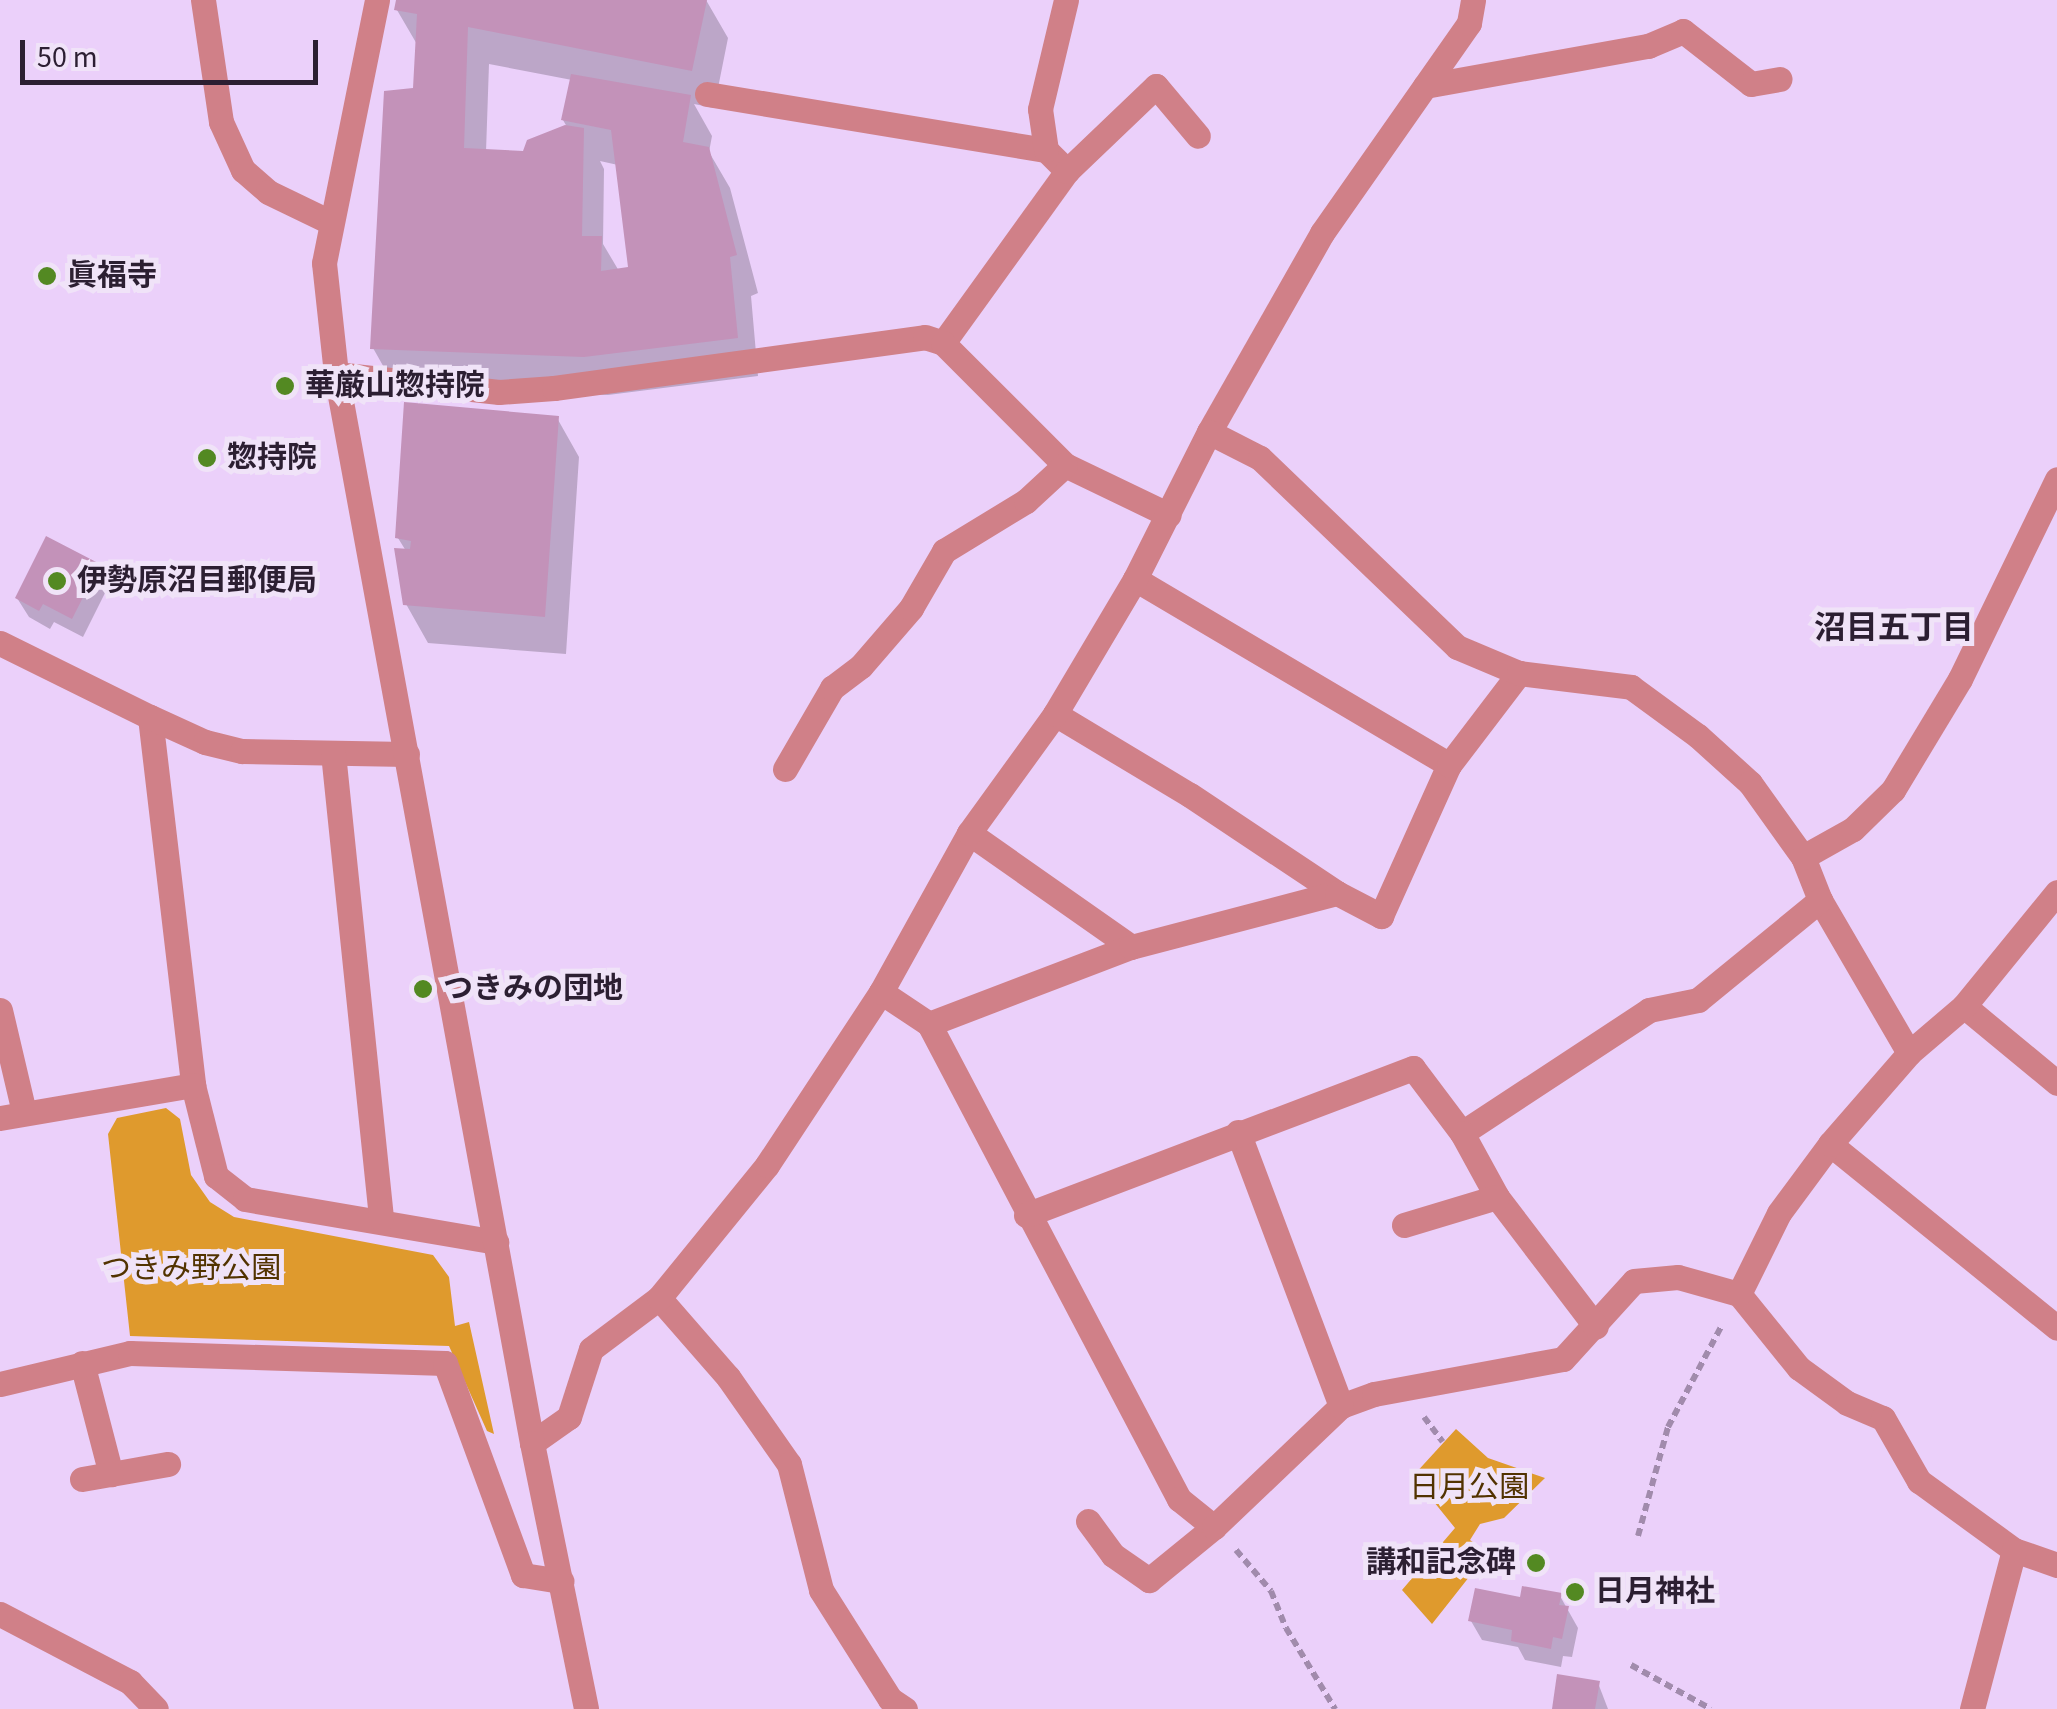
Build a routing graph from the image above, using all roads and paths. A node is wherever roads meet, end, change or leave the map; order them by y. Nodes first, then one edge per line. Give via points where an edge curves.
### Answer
1 (203, 0) edge
2 (376, 0) edge
3 (1066, 0) edge
4 (1473, 0) edge
5 (1780, 79) dead end
6 (1425, 86) junction
7 (707, 94) dead end
8 (1198, 136) dead end
9 (1046, 150) junction
10 (1066, 171) junction
11 (330, 222) junction
12 (943, 343) junction
13 (336, 374) junction
14 (1208, 432) junction
15 (1065, 465) junction
16 (2057, 479) edge
17 (1169, 515) junction
18 (1136, 579) junction
19 (4, 653) edge
20 (1519, 674) junction
21 (1055, 714) junction
22 (150, 717) junction
23 (333, 754) junction
24 (408, 754) junction
25 (1449, 765) junction
26 (785, 769) dead end
27 (969, 833) junction
28 (1803, 857) junction
29 (2057, 892) edge
30 (1337, 894) junction
31 (1820, 900) junction
32 (1131, 947) junction
33 (881, 992) junction
34 (1610, 1004) dead end
35 (1964, 1006) junction
36 (0, 1010) edge
37 (929, 1024) junction
38 (1626, 1025) junction
39 (1909, 1053) junction
40 (2057, 1083) edge
41 (193, 1084) junction
42 (12, 1115) edge
43 (1238, 1132) junction
44 (1462, 1133) junction
45 (1830, 1144) junction
46 (1497, 1197) junction
47 (1026, 1215) junction
48 (381, 1219) junction
49 (1404, 1225) dead end
50 (496, 1242) junction
51 (1739, 1294) junction
52 (659, 1298) junction
53 (1596, 1327) junction
54 (2057, 1328) edge
55 (82, 1362) junction
56 (0, 1384) edge
57 (1341, 1406) junction
58 (532, 1443) junction
59 (168, 1464) dead end
60 (111, 1474) junction
61 (82, 1479) dead end
62 (1088, 1521) dead end
63 (1214, 1527) junction
64 (1638, 1536) dead end
65 (2014, 1550) junction
66 (2057, 1564) edge
67 (562, 1580) junction
68 (0, 1614) edge
69 (1631, 1665) dead end
70 (897, 1704) edge
71 (156, 1709) edge
72 (586, 1709) edge
73 (1334, 1709) edge
74 (1711, 1709) edge
75 (1972, 1709) edge

1 - 11 street via 221,122 244,170 268,192
2 - 11 street
3 - 9 street via 1040,110
4 - 6 street via 1470,23
5 - 6 street via 1751,84 1683,32 1648,46
6 - 14 street via 1322,232
7 - 9 street
8 - 10 street via 1156,86
9 - 10 street
10 - 12 street
11 - 13 street via 324,263
12 - 13 street via 925,336 499,392
12 - 15 street
13 - 24 street
14 - 17 street
14 - 20 street via 1260,458 1457,647
15 - 17 street
15 - 26 street via 1026,500 944,550 910,608 861,666 832,688
16 - 28 street via 1960,679 1892,790 1854,829
17 - 18 street
18 - 21 street
18 - 25 street
19 - 22 street
20 - 25 street
20 - 28 street via 1630,687 1750,783
21 - 27 street
21 - 30 street
22 - 23 street via 242,751
22 - 41 street
23 - 24 street
23 - 48 street
24 - 50 street
25 - 30 street via 1381,916
27 - 32 street
27 - 33 street
28 - 31 street
29 - 35 street
30 - 32 street
31 - 38 street via 1698,1000 1649,1010
31 - 39 street
32 - 37 street
33 - 37 street
33 - 52 street via 766,1165
34 - 38 street
35 - 39 street
35 - 40 street
36 - 42 street
37 - 47 street
38 - 44 street via 1499,1094
39 - 45 street
41 - 42 street
41 - 48 street via 216,1176 245,1199
43 - 44 street via 1413,1068
43 - 47 street
43 - 57 street
44 - 46 street
45 - 51 street via 1779,1212
45 - 54 street
46 - 49 street
46 - 53 street
47 - 63 street via 1180,1499
48 - 50 street
50 - 58 street
51 - 53 street via 1678,1277 1634,1281
51 - 64 path via 1668,1427
51 - 65 street via 1799,1368 1847,1404 1883,1418 1919,1481
52 - 58 street via 591,1349 569,1417
52 - 70 street via 728,1376 789,1464 820,1590
53 - 57 street via 1562,1359
55 - 56 street
55 - 60 street
55 - 67 street via 130,1353 446,1362 523,1576
57 - 63 street
58 - 67 street
59 - 60 street
60 - 61 street
62 - 63 street via 1113,1555 1149,1580
63 - 73 path via 1271,1591
65 - 66 street
65 - 75 street
67 - 72 street
68 - 71 street via 130,1682
69 - 74 path

